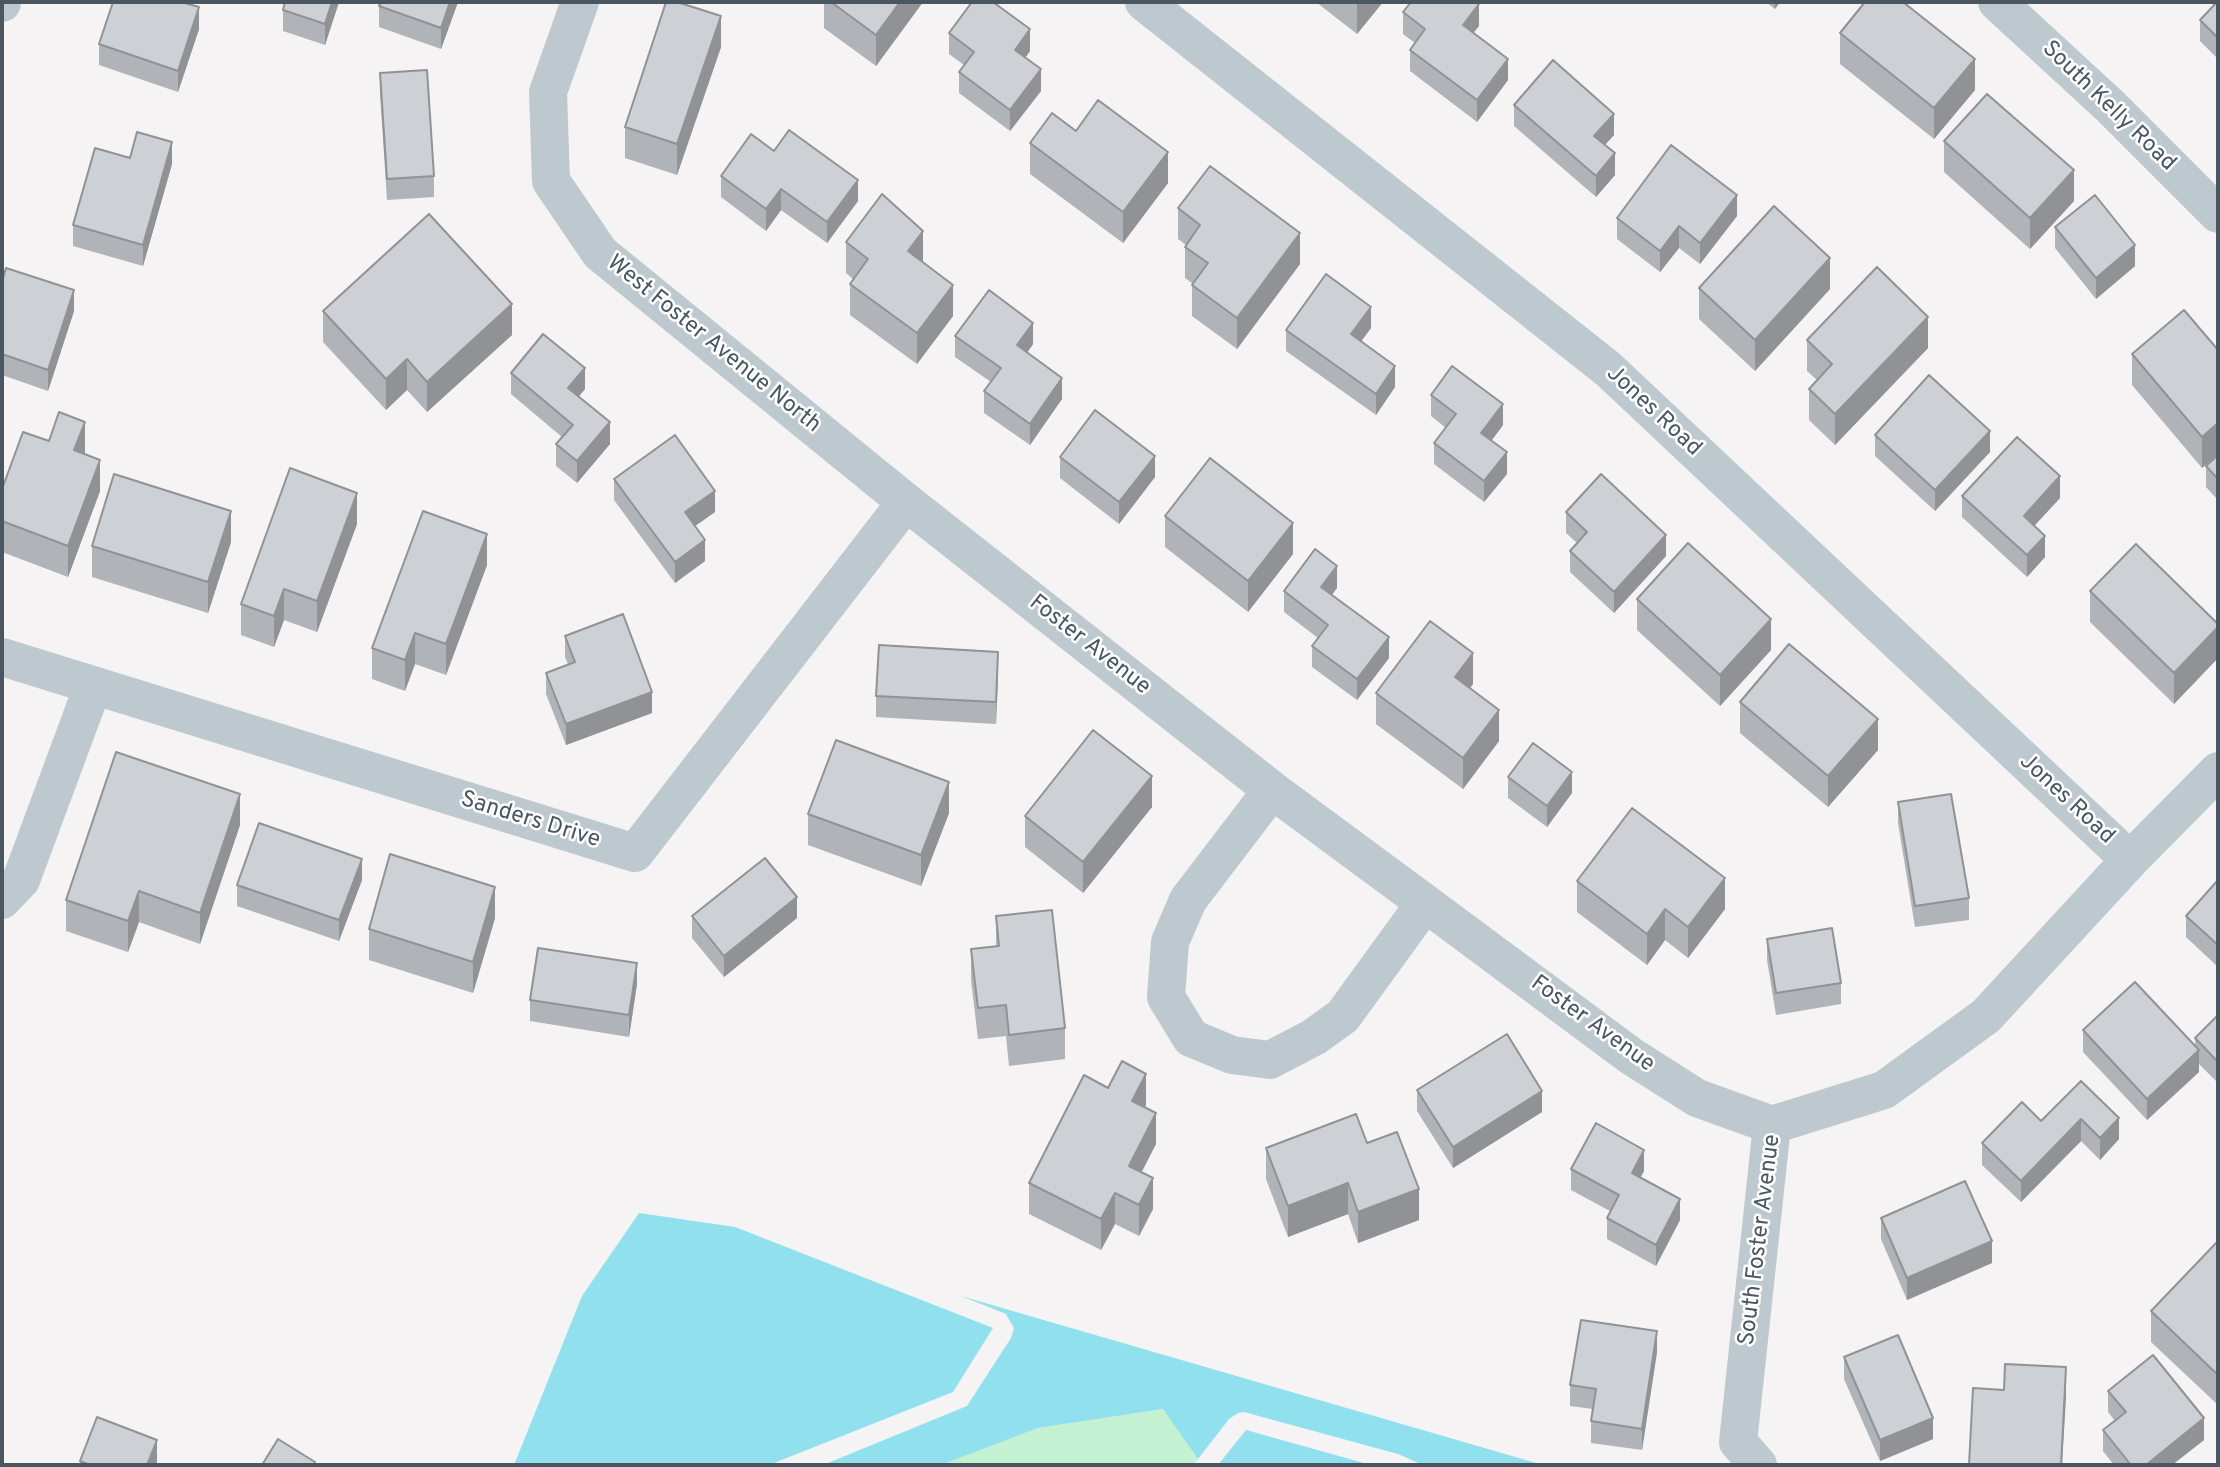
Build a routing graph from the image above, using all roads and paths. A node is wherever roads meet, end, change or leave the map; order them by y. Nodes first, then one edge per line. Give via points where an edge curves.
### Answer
1 (580, 2) edge
2 (1144, 2) edge
3 (1997, 2) edge
4 (2218, 214) edge
5 (906, 502) junction
6 (2, 657) edge
7 (93, 686) junction
8 (2218, 771) edge
9 (1272, 790) junction
10 (2130, 860) junction
11 (2, 900) edge
12 (1425, 903) junction
13 (1772, 1125) junction
14 (1758, 1465) edge

1 - 5 street, West Foster Avenue North via 548,92 551,181 600,253
2 - 10 street, Jones Road via 1608,369
3 - 4 street, South Kelly Road
5 - 7 street, Sanders Drive via 635,853
5 - 9 street, Foster Avenue
6 - 7 street, Sanders Drive
7 - 11 street via 21,880
8 - 10 street, South Foster Avenue
9 - 12 street, Foster Avenue
9 - 12 street via 1188,900 1170,942 1166,997 1191,1038 1232,1055 1270,1059 1314,1037 1343,1016
10 - 13 street, South Foster Avenue via 1986,1016 1884,1090
12 - 13 street, Foster Avenue via 1631,1056 1697,1098
13 - 14 street, South Foster Avenue via 1738,1441

